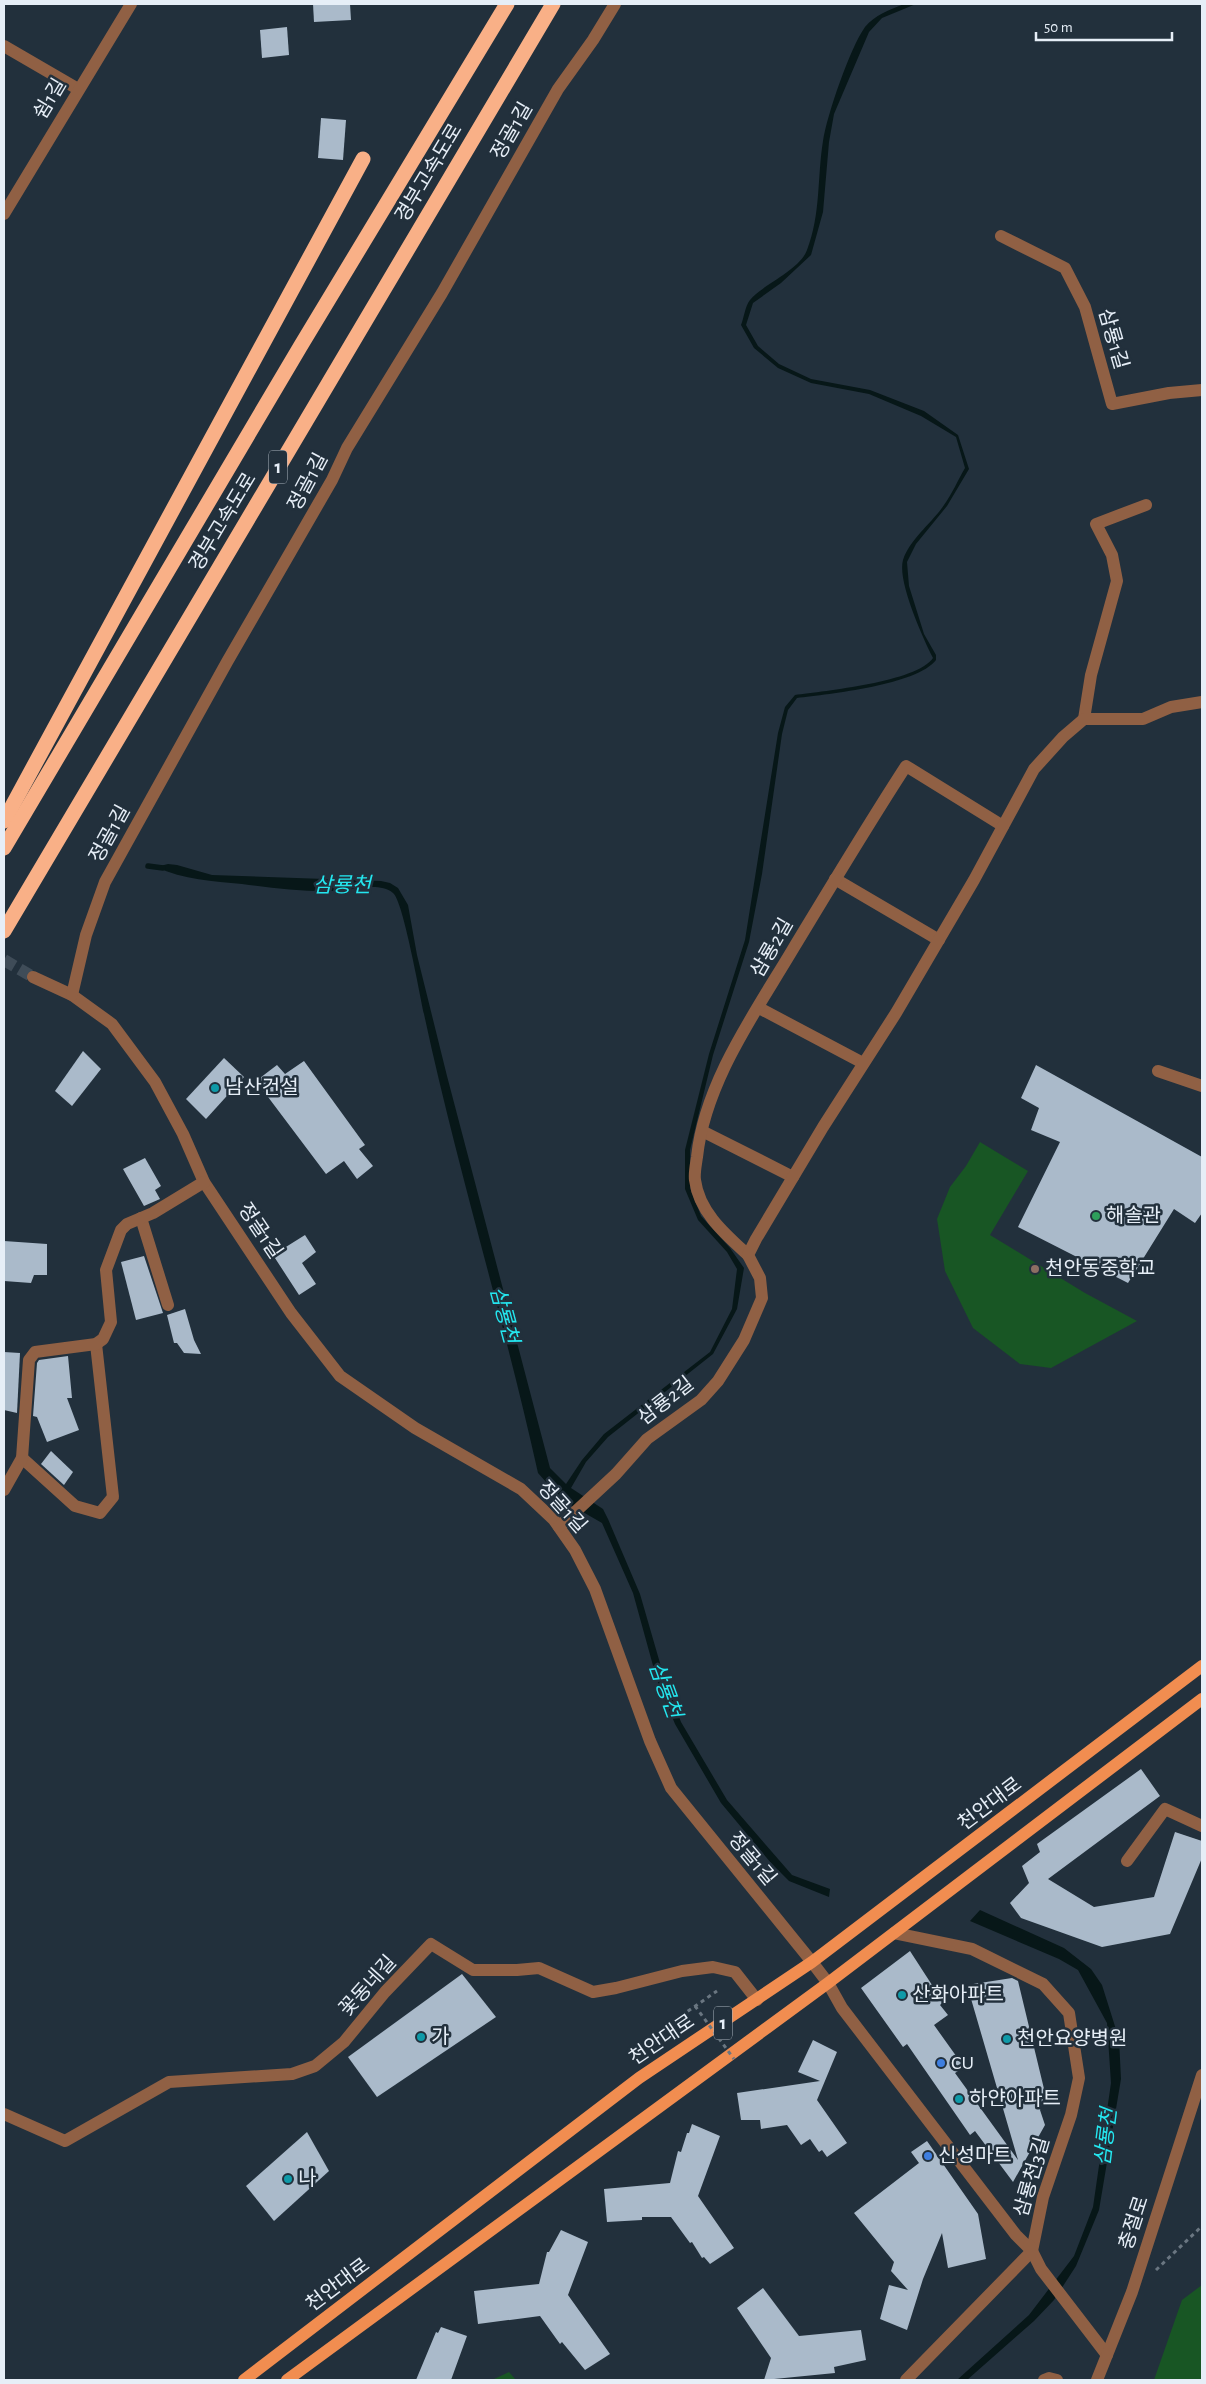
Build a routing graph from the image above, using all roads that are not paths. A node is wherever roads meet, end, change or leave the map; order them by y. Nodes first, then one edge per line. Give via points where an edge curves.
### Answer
1 (131, 4) edge
2 (507, 4) edge
3 (553, 4) edge
4 (614, 4) edge
5 (4, 46) edge
6 (78, 89) junction
7 (363, 160) dead end
8 (4, 214) edge
9 (1001, 236) dead end
10 (1202, 390) edge
11 (1146, 505) dead end
12 (1202, 702) edge
13 (1084, 719) junction
14 (4, 821) edge
15 (1003, 826) junction
16 (4, 848) edge
17 (835, 879) junction
18 (4, 931) edge
19 (939, 940) junction
20 (33, 977) tunnel mouth
21 (72, 995) junction
22 (759, 1008) junction
23 (863, 1064) junction
24 (1158, 1071) dead end
25 (1202, 1086) edge
26 (702, 1131) junction
27 (793, 1177) junction
28 (204, 1182) junction
29 (141, 1218) junction
30 (748, 1255) junction
31 (168, 1305) dead end
32 (96, 1344) junction
33 (22, 1458) junction
34 (4, 1490) edge
35 (559, 1527) junction
36 (1202, 1666) edge
37 (1202, 1699) edge
38 (1202, 1826) edge
39 (1127, 1861) dead end
40 (894, 1933) junction
41 (812, 1962) junction
42 (828, 1983) junction
43 (757, 2000) junction
44 (1202, 2075) edge
45 (4, 2114) edge
46 (1032, 2251) junction
47 (1107, 2355) junction
48 (244, 2380) edge
49 (287, 2380) edge
50 (906, 2380) edge
51 (1044, 2380) edge
52 (1057, 2380) edge
53 (1097, 2380) edge

1 - 6 street, 쉼1길
2 - 16 highway, 경부고속도로 / 1
3 - 18 highway, 경부고속도로 / 1
4 - 21 street, 정골1길 via 594,40 558,89 442,293 346,448 332,480 222,670 110,874 86,935
5 - 6 street
6 - 8 street, 쉼1길
7 - 14 highway
9 - 10 street, 삼룡1길 via 1065,268 1085,308 1112,404
11 - 13 street via 1096,524 1112,555 1117,581 1091,675
12 - 13 street via 1171,707 1143,719
13 - 15 street via 1034,769
15 - 17 street, 삼룡2길 via 906,766
15 - 19 street
17 - 19 street
17 - 22 street, 삼룡2길
19 - 23 street
20 - 21 street, 정골1길
21 - 28 street, 정골1길 via 112,1024 155,1082 184,1134
22 - 23 street
22 - 26 street, 삼룡2길 via 728,1062 707,1108
23 - 27 street
24 - 25 street
26 - 27 street
26 - 30 street, 삼룡2길 via 695,1179 702,1206 722,1231
27 - 30 street
28 - 29 street
28 - 35 street, 정골1길 via 291,1313 340,1376 415,1428 521,1489
29 - 31 street
29 - 32 street via 120,1230 115,1243 106,1270 111,1322 103,1339
30 - 35 street, 삼룡2길 via 760,1278 762,1298 744,1340 718,1381 702,1400 647,1439 616,1474
32 - 33 street via 35,1352 29,1360
32 - 33 street via 113,1497 100,1513 75,1506
33 - 34 street
35 - 41 street, 정골1길 via 576,1550 595,1589 650,1741 671,1788
36 - 41 main road, 천안대로 / 1
37 - 40 main road, 1
38 - 39 street via 1165,1809
40 - 42 main road, 1
40 - 46 street, 삼룡천3길 via 972,1949 1043,1984 1069,2013 1079,2078 1043,2197
41 - 42 street, 정골1길
41 - 43 main road, 천안대로 / 1
42 - 46 street, 정골1길 via 847,2002 929,2108 1019,2228
42 - 49 main road, 1
43 - 45 street, 꽃동네길 via 735,1972 713,1967 593,1992 539,1968 473,1970 432,1944 385,1992 344,2042 315,2066 292,2074 169,2082 65,2141
43 - 48 main road, 천안대로 / 1 via 639,2078
44 - 47 street, 충절로 via 1132,2292
46 - 47 street, 정골1길 via 1041,2269
46 - 50 street
47 - 53 street, 충절로
51 - 52 street

